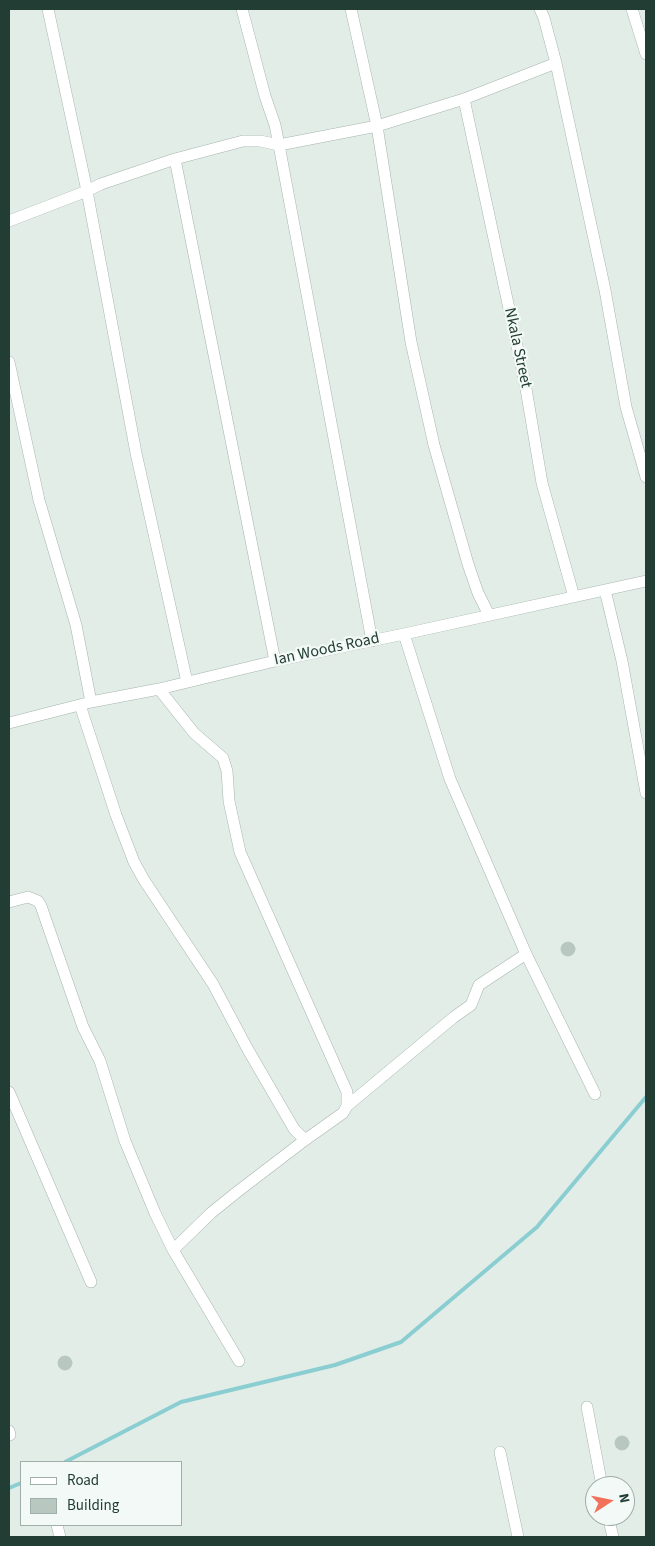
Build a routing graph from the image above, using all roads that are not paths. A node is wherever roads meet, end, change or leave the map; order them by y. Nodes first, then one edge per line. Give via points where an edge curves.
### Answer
1 (48, 9) edge
2 (242, 9) edge
3 (351, 9) edge
4 (540, 9) edge
5 (632, 9) edge
6 (646, 54) edge
7 (556, 63) junction
8 (464, 99) junction
9 (377, 126) junction
10 (279, 145) junction
11 (175, 159) junction
12 (87, 191) junction
13 (9, 221) edge
14 (9, 362) edge
15 (646, 477) edge
16 (646, 581) edge
17 (605, 590) junction
18 (574, 597) junction
19 (489, 615) junction
20 (404, 634) junction
21 (372, 641) junction
22 (275, 661) junction
23 (188, 682) junction
24 (160, 688) junction
25 (91, 702) junction
26 (80, 705) junction
27 (9, 723) edge
28 (646, 793) edge
29 (9, 902) edge
30 (526, 954) junction
31 (9, 1092) edge
32 (595, 1094) dead end
33 (347, 1106) junction
34 (305, 1140) junction
35 (173, 1250) junction
36 (91, 1282) dead end
37 (239, 1361) dead end
38 (587, 1407) dead end
39 (500, 1452) dead end
40 (600, 1476) edge
41 (518, 1537) edge

1 - 12 street
2 - 10 street
3 - 9 street
4 - 7 street
5 - 6 street
7 - 8 street
7 - 15 street via 626,407
8 - 9 street
8 - 18 street, Nkala Street via 525,383 542,483
9 - 10 street
9 - 19 street via 411,342 434,445 468,564
10 - 11 street via 243,141
10 - 21 street
11 - 12 street
11 - 22 street
12 - 13 street
12 - 23 street via 136,453
14 - 25 street via 39,500 76,624
16 - 17 street, Ian Woods Road
17 - 18 street, Ian Woods Road
17 - 28 street via 622,661
18 - 19 street, Ian Woods Road
19 - 20 street, Ian Woods Road
20 - 21 street, Ian Woods Road
20 - 30 street via 450,779
21 - 22 street, Ian Woods Road
22 - 23 street, Ian Woods Road
23 - 24 street, Ian Woods Road
24 - 25 street, Ian Woods Road
24 - 33 street via 194,733 223,758 240,852 347,1092
25 - 26 street, Ian Woods Road
26 - 27 street, Ian Woods Road
26 - 34 street via 134,862 213,984 294,1129
29 - 35 street via 28,897 41,906 83,1027 100,1061 125,1141
30 - 32 street
30 - 33 street via 479,985 471,1005
31 - 36 street
33 - 34 street via 343,1113
34 - 35 street via 230,1197
35 - 37 street
38 - 40 street
39 - 41 street

